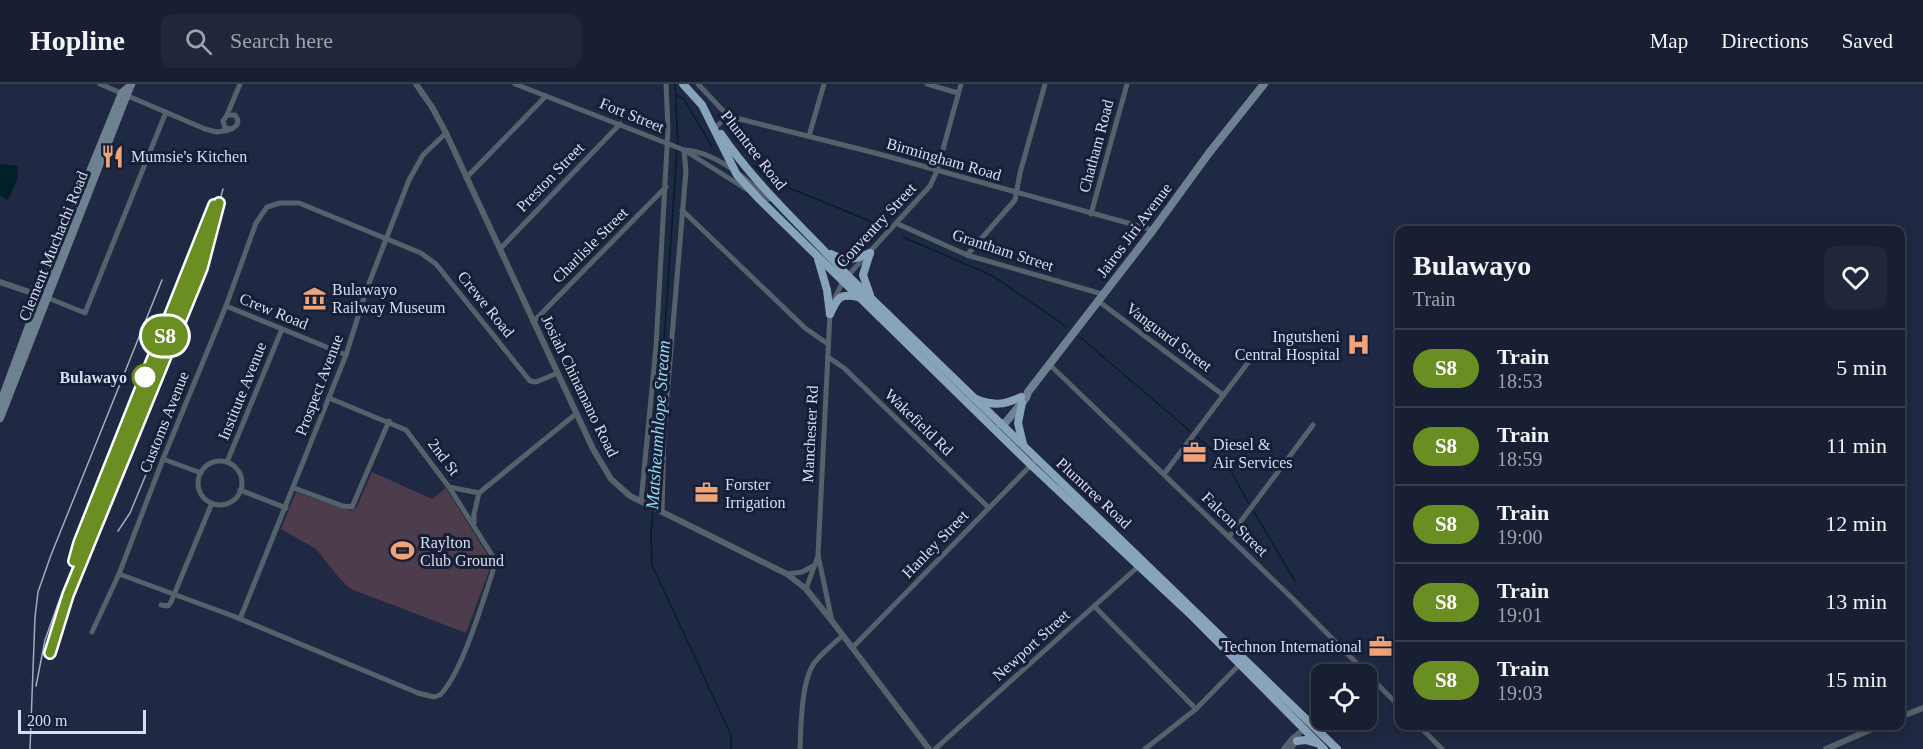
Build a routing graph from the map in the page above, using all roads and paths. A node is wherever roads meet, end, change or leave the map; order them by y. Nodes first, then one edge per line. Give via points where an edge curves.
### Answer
1 (100, 84) edge
2 (131, 84) edge
3 (240, 84) edge
4 (416, 84) edge
5 (515, 84) edge
6 (666, 84) edge
7 (683, 84) edge
8 (824, 84) edge
9 (927, 84) edge
10 (961, 84) edge
11 (1045, 84) edge
12 (1127, 84) edge
13 (1264, 84) edge
14 (703, 85) edge
15 (958, 93) junction
16 (125, 94) junction
17 (546, 96) junction
18 (232, 103) junction
19 (166, 112) junction
20 (707, 114) junction
21 (227, 115) junction
22 (235, 115) junction
23 (728, 116) junction
24 (222, 121) junction
25 (620, 124) junction
26 (716, 127) junction
27 (205, 129) junction
28 (229, 129) junction
29 (446, 134) junction
30 (809, 136) junction
31 (669, 144) junction
32 (683, 150) junction
33 (734, 169) junction
34 (937, 171) junction
35 (466, 178) junction
36 (666, 188) junction
37 (1017, 193) junction
38 (759, 199) junction
39 (776, 202) junction
40 (682, 210) junction
41 (1091, 214) junction
42 (898, 224) junction
43 (1153, 230) junction
44 (387, 239) junction
45 (500, 249) junction
46 (821, 253) junction
47 (870, 253) junction
48 (967, 255) junction
49 (846, 278) junction
50 (0, 282) edge
51 (44, 297) junction
52 (870, 297) junction
53 (1100, 297) junction
54 (859, 298) junction
55 (226, 306) junction
56 (830, 314) junction
57 (533, 322) junction
58 (282, 329) junction
59 (828, 344) junction
60 (1256, 352) dead end
61 (346, 355) junction
62 (828, 357) junction
63 (1049, 364) junction
64 (558, 373) junction
65 (1223, 395) junction
66 (973, 397) junction
67 (329, 398) junction
68 (1024, 398) junction
69 (0, 404) edge
70 (577, 413) junction
71 (0, 418) edge
72 (389, 421) junction
73 (986, 421) junction
74 (1000, 424) junction
75 (1313, 425) dead end
76 (1004, 439) junction
77 (1025, 448) junction
78 (164, 459) junction
79 (227, 462) junction
80 (1034, 462) junction
81 (201, 473) junction
82 (1164, 474) junction
83 (449, 487) junction
84 (294, 488) junction
85 (240, 490) junction
86 (479, 492) junction
87 (641, 502) junction
88 (212, 503) junction
89 (286, 508) junction
90 (989, 508) junction
91 (661, 512) junction
92 (475, 525) junction
93 (1229, 537) junction
94 (818, 555) junction
95 (1142, 563) junction
96 (815, 565) junction
97 (119, 574) junction
98 (787, 574) junction
99 (806, 590) junction
100 (174, 594) junction
101 (161, 605) dead end
102 (1094, 606) junction
103 (240, 619) junction
104 (832, 621) junction
105 (92, 633) dead end
106 (842, 636) junction
107 (852, 648) junction
108 (1242, 662) junction
109 (1395, 702) edge
110 (1923, 708) edge
111 (1196, 709) junction
112 (1300, 712) junction
113 (1905, 715) edge
114 (1295, 721) junction
115 (1303, 729) junction
116 (1423, 730) edge
117 (1870, 730) edge
118 (1319, 731) junction
119 (1295, 740) junction
120 (1842, 742) junction
121 (1321, 747) edge
122 (800, 749) edge
123 (929, 749) edge
124 (935, 749) edge
125 (1145, 749) edge
126 (1284, 749) edge
127 (1290, 749) edge
128 (1337, 749) edge
129 (1442, 749) edge
130 (1826, 749) edge
131 (1848, 749) edge

1 - 16 street
2 - 16 main road, Clement Muchachi Road
3 - 18 street
4 - 29 street, Josiah Chinamano Road
5 - 17 street, Fort Street
6 - 31 street
7 - 20 highway
8 - 30 street
9 - 15 street
10 - 15 street, Conventry Street
11 - 37 street
12 - 41 street, Chatham Road
13 - 43 main road, Jairos Jiri Avenue
14 - 23 street
15 - 34 street, Conventry Street
16 - 19 street
16 - 51 main road, Clement Muchachi Road
17 - 25 street, Fort Street
17 - 35 street
18 - 21 street
18 - 22 street
19 - 27 street
19 - 51 street via 85,313
20 - 26 highway, Plumtree Road
20 - 33 highway, Plumtree Road
21 - 22 street
21 - 24 street
22 - 28 street via 237,125
23 - 26 street
23 - 30 street, Birmingham Road
24 - 27 street
24 - 28 street
25 - 31 street, Fort Street
25 - 45 street, Preston Street
26 - 39 highway, Plumtree Road
27 - 28 street
29 - 35 street, Josiah Chinamano Road
29 - 44 street, Prospect Avenue via 423,155 413,172
30 - 34 street, Birmingham Road
31 - 32 street, Fort Street
31 - 36 street
32 - 33 street
32 - 38 street
32 - 40 street via 686,171
33 - 38 highway, Plumtree Road
33 - 39 street
34 - 37 street, Birmingham Road
34 - 42 street, Conventry Street
35 - 45 street, Josiah Chinamano Road
36 - 57 street, Charlisle Street
36 - 87 street
37 - 41 street, Birmingham Road
37 - 48 street via 1011,206
38 - 46 highway, Plumtree Road
39 - 46 highway, Plumtree Road
40 - 59 street via 805,328
40 - 91 street
41 - 43 street, Birmingham Road
42 - 47 street, Conventry Street
42 - 48 street, Grantham Street
43 - 53 main road, Jairos Jiri Avenue
44 - 55 street, Customs Avenue via 299,202 267,207 256,223
44 - 61 street, Prospect Avenue
44 - 64 street, Crewe Road via 436,264 530,381
45 - 57 street, Josiah Chinamano Road
46 - 47 highway via 846,260
46 - 49 highway, Plumtree Road
46 - 56 highway
47 - 49 street, Conventry Street
47 - 52 highway via 863,275
48 - 53 street, Grantham Street
49 - 52 highway, Plumtree Road
49 - 54 highway, Plumtree Road
49 - 56 street, Manchester Rd via 834,296
50 - 51 street
51 - 69 main road, Clement Muchachi Road
51 - 71 main road, Clement Muchachi Road
52 - 66 highway, Plumtree Road
53 - 63 main road, Jairos Jiri Avenue
53 - 65 street, Vanguard Street
54 - 56 highway via 841,296
54 - 73 highway, Plumtree Road
55 - 58 street, Crew Road
55 - 78 street, Customs Avenue
56 - 59 street, Manchester Rd
57 - 64 street, Josiah Chinamano Road
58 - 61 street, Crew Road
58 - 79 street, Institute Avenue
59 - 62 street, Manchester Rd
60 - 65 street
61 - 67 street, Prospect Avenue
62 - 90 street, Wakefield Rd
62 - 94 street, Manchester Rd
63 - 68 main road, Jairos Jiri Avenue
63 - 82 street, Falcon Street
64 - 70 street, Josiah Chinamano Road
65 - 82 street
66 - 68 highway via 995,404
66 - 74 highway, Plumtree Road
67 - 72 street, 2nd St
67 - 84 street, Prospect Avenue
68 - 74 main road, Jairos Jiri Avenue via 1006,422
68 - 77 highway via 1018,423
70 - 86 street
70 - 87 street, Josiah Chinamano Road via 611,479
72 - 83 street, 2nd St via 406,430
72 - 84 street via 352,507
73 - 74 highway
73 - 76 highway, Plumtree Road
74 - 76 highway
74 - 77 highway, Plumtree Road
75 - 93 street
76 - 80 highway, Plumtree Road
77 - 80 highway, Plumtree Road
78 - 81 street
78 - 97 street, Customs Avenue
79 - 81 street via 215,462
79 - 85 street via 239,473
80 - 90 street, Hanley Street
80 - 95 highway, Plumtree Road
81 - 88 street via 198,487
82 - 93 street, Falcon Street
83 - 86 street
83 - 92 street, 2nd St
84 - 89 street, Prospect Avenue
85 - 88 street via 226,504
85 - 89 street
86 - 92 street
87 - 91 street, Josiah Chinamano Road
88 - 100 street
89 - 103 street, Prospect Avenue
90 - 107 street, Hanley Street
91 - 98 street, Josiah Chinamano Road
92 - 103 street, 2nd St via 494,566 452,681 437,697 418,693
93 - 109 street, Falcon Street
94 - 96 street
94 - 104 street
95 - 102 street, Newport Street
95 - 108 highway, Plumtree Road
96 - 98 street
96 - 99 street
97 - 100 street
97 - 105 street, Customs Avenue
98 - 99 street, Josiah Chinamano Road
99 - 104 street, Josiah Chinamano Road
100 - 101 street via 168,606
100 - 103 street
102 - 111 street
102 - 124 street, Newport Street
104 - 106 street, Josiah Chinamano Road
106 - 107 street, Josiah Chinamano Road
106 - 122 street via 809,673
107 - 123 street, Josiah Chinamano Road
108 - 111 street
108 - 112 highway, Plumtree Road
108 - 114 highway, Plumtree Road
110 - 113 street
111 - 125 street
112 - 115 highway
112 - 118 highway, Plumtree Road
114 - 115 highway, Plumtree Road
114 - 119 highway
115 - 118 highway
115 - 119 street
115 - 121 highway, Plumtree Road
116 - 129 street
117 - 120 street
118 - 128 highway, Plumtree Road
119 - 121 highway
119 - 126 street
119 - 127 street
120 - 130 street
120 - 131 street

